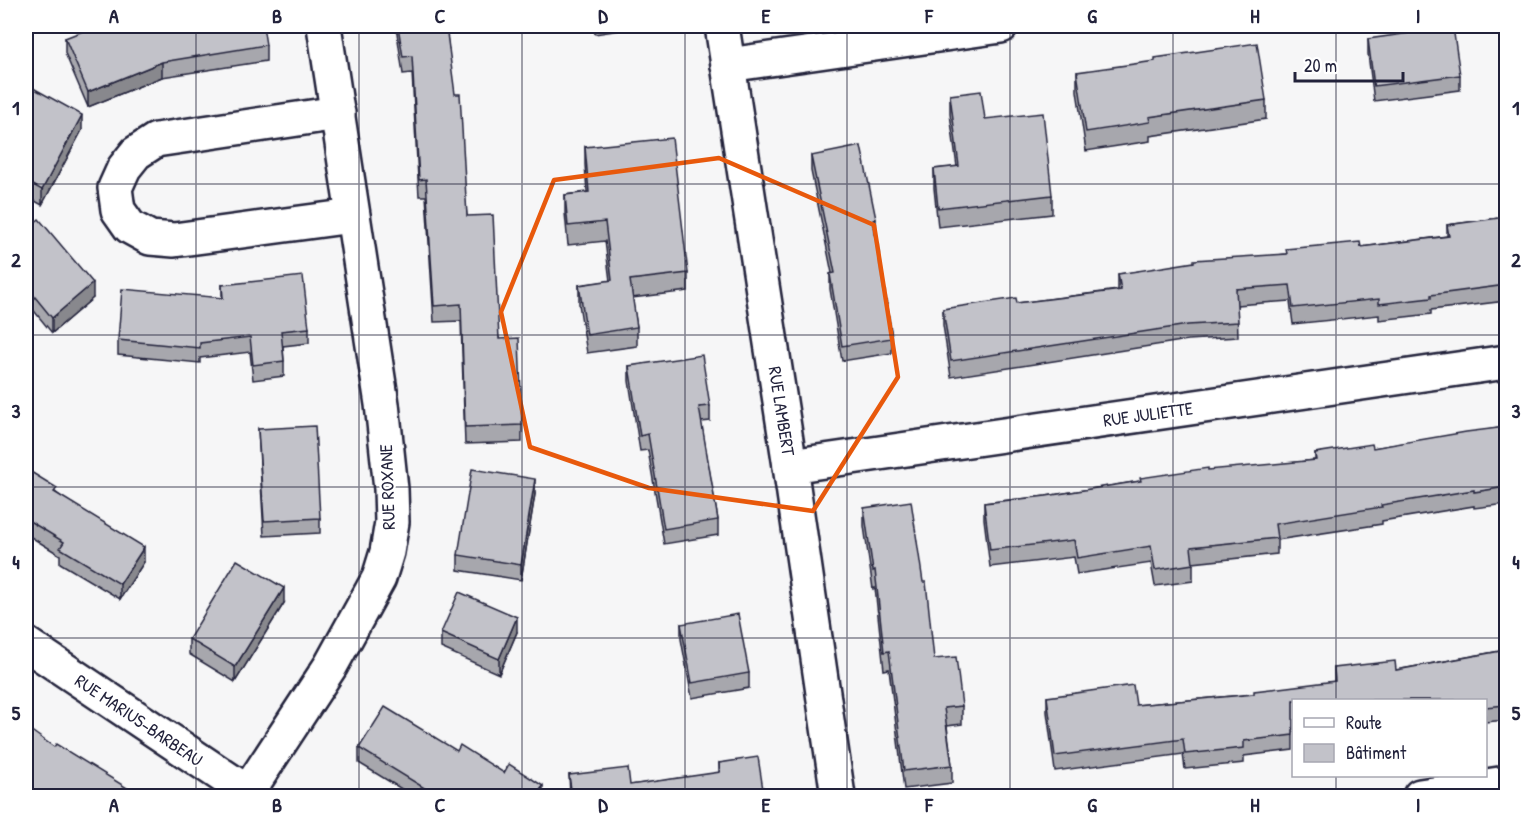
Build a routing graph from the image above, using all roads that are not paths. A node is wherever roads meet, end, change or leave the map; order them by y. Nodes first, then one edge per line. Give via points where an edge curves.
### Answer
1 (324, 26) edge
2 (722, 26) edge
3 (1001, 26) edge
4 (728, 64) junction
5 (338, 113) junction
6 (352, 216) junction
7 (1506, 362) edge
8 (790, 466) junction
9 (26, 644) edge
10 (1506, 783) edge
11 (250, 795) edge
12 (838, 796) edge
13 (1420, 796) edge

1 - 5 street, RUE ROXANE
2 - 4 street, RUE LAMBERT
3 - 4 street
4 - 8 street, RUE LAMBERT
5 - 6 street, RUE ROXANE
5 - 6 street via 156,140 136,153 124,168 116,188 118,210 130,227 150,238 174,240
6 - 11 street, RUE ROXANE via 382,404 391,511 387,552 379,578 332,665
7 - 8 street, RUE JULIETTE
8 - 12 street, RUE LAMBERT
9 - 11 street, RUE MARIUS-BARBEAU
10 - 13 street

